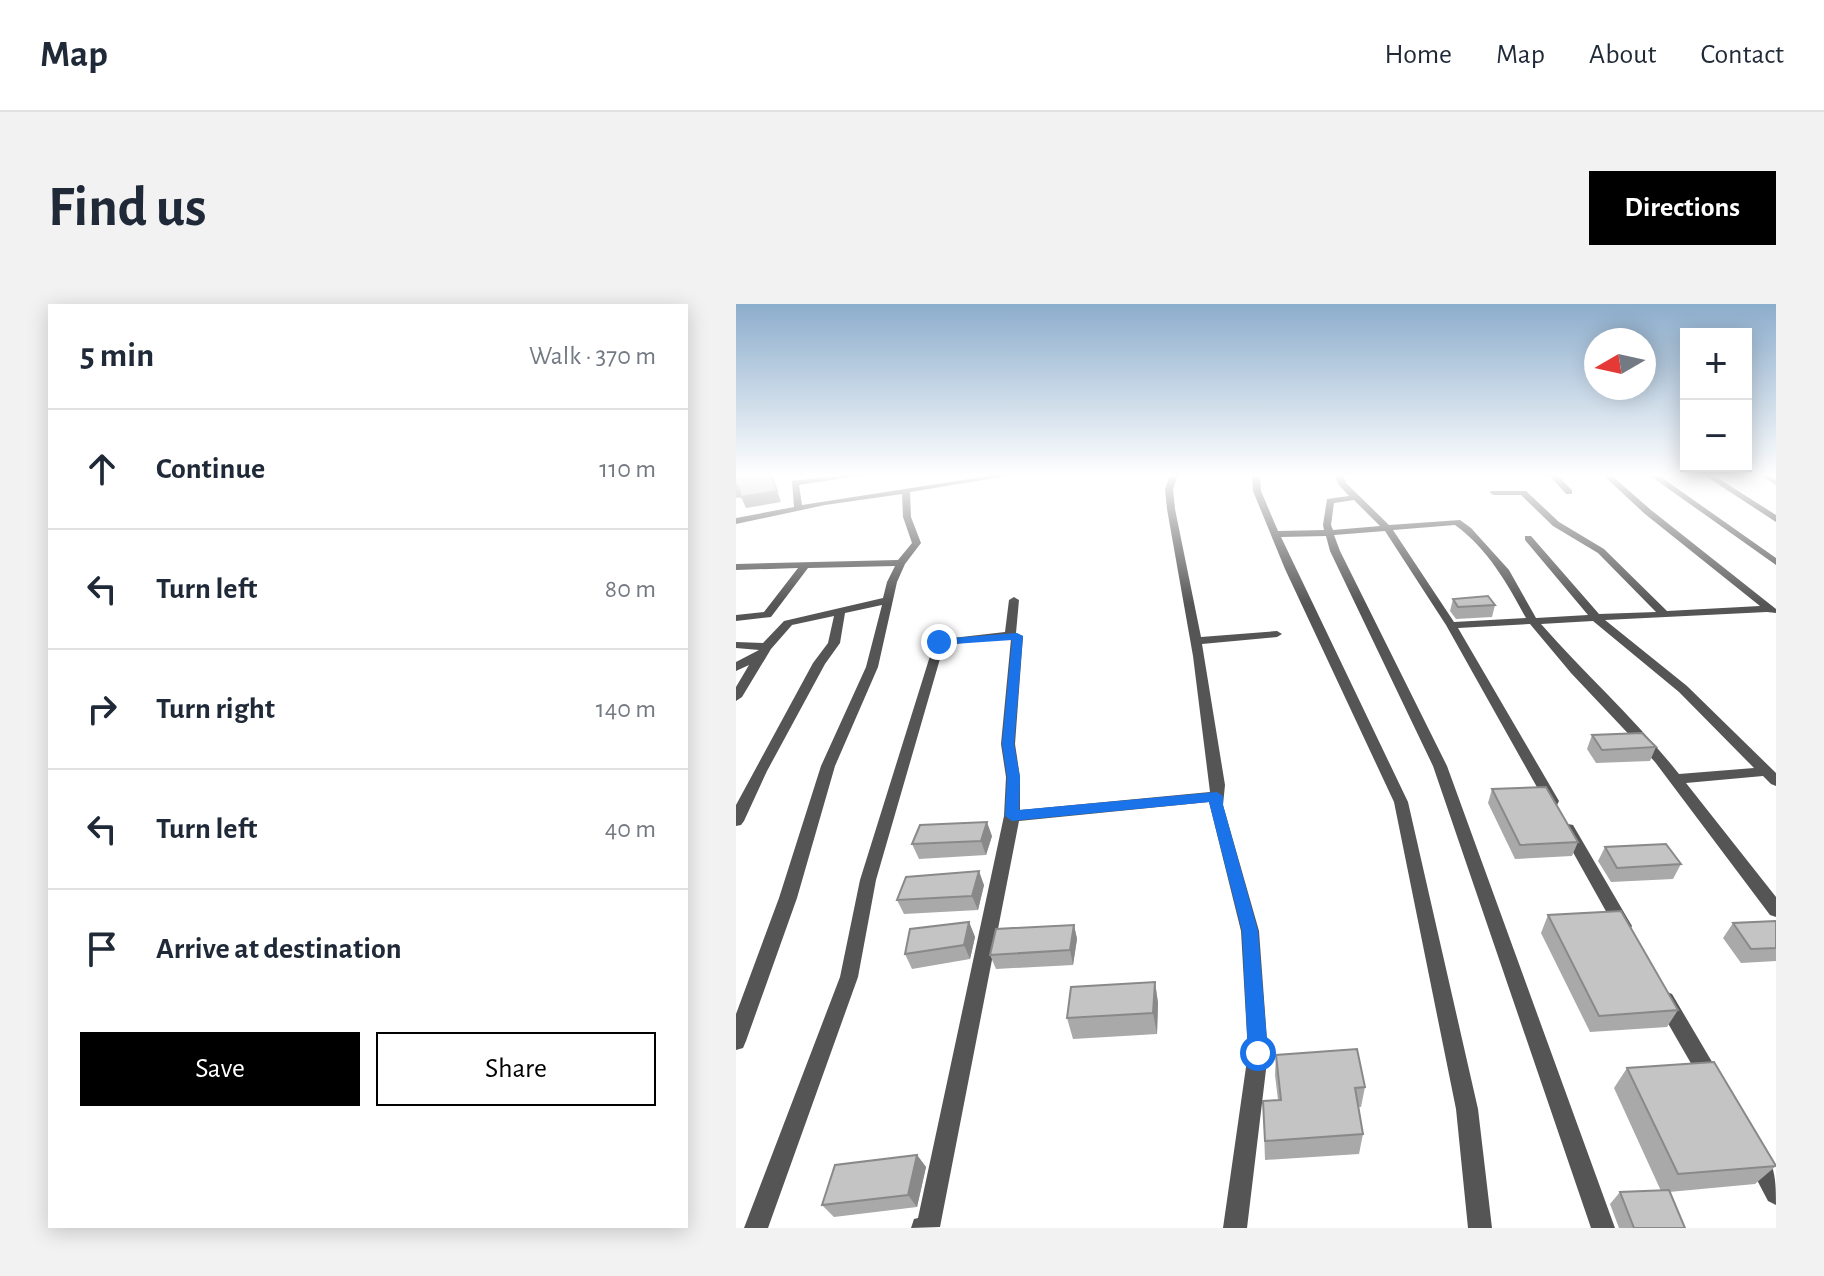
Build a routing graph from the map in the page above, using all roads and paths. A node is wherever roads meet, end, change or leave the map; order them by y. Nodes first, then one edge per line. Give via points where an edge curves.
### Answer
1 (907, 518) edge
2 (1173, 518) edge
3 (1268, 518) edge
4 (1328, 518) edge
5 (1377, 518) edge
6 (1550, 518) edge
7 (1659, 518) edge
8 (1714, 518) edge
9 (1387, 528) junction
10 (1329, 533) junction
11 (1275, 534) junction
12 (1528, 538) dead end
13 (1776, 562) edge
14 (901, 563) junction
15 (805, 565) junction
16 (736, 567) edge
17 (888, 600) junction
18 (1014, 600) dead end
19 (840, 611) junction
20 (1772, 611) edge
21 (1664, 614) junction
22 (736, 618) edge
23 (1597, 619) junction
24 (1533, 621) junction
25 (1451, 625) junction
26 (1277, 634) dead end
27 (1007, 635) junction
28 (1197, 641) junction
29 (736, 645) edge
30 (765, 650) junction
31 (736, 667) edge
32 (736, 697) edge
33 (1771, 776) edge
34 (1675, 779) junction
35 (1217, 796) junction
36 (1012, 816) junction
37 (736, 821) edge
38 (1776, 910) edge
39 (1633, 944) edge
40 (1657, 985) edge
41 (736, 1041) edge
42 (1720, 1096) edge
43 (1752, 1151) edge
44 (1776, 1193) edge
45 (756, 1228) edge
46 (923, 1228) edge
47 (1235, 1228) edge
48 (1480, 1228) edge
49 (1603, 1228) edge

1 - 14 street via 917,543
2 - 28 street
3 - 11 street
4 - 10 street
5 - 9 street
6 - 21 street via 1601,551
7 - 20 street
8 - 13 street
9 - 10 street
9 - 24 street via 1457,522 1506,572
9 - 25 street
10 - 11 street
10 - 49 street via 1440,766
11 - 48 street via 1401,802 1467,1109
12 - 23 street
14 - 15 street
14 - 17 street
15 - 16 street
15 - 22 street via 767,615
17 - 19 street
17 - 41 street via 872,667 828,766
18 - 27 street
19 - 30 street via 788,623
19 - 37 street via 834,643
20 - 21 street
21 - 23 street
23 - 24 street
23 - 33 street via 1683,689
24 - 25 street
24 - 34 street
25 - 39 street
26 - 28 street
27 - 36 street via 1017,636 1008,744
27 - 45 street via 939,642 868,880 849,977
28 - 35 street
29 - 30 street
30 - 31 street
30 - 32 street
33 - 34 street
34 - 38 street
35 - 36 street
35 - 47 street via 1250,931 1258,1053
36 - 46 street via 928,1227
40 - 42 street
43 - 44 street

